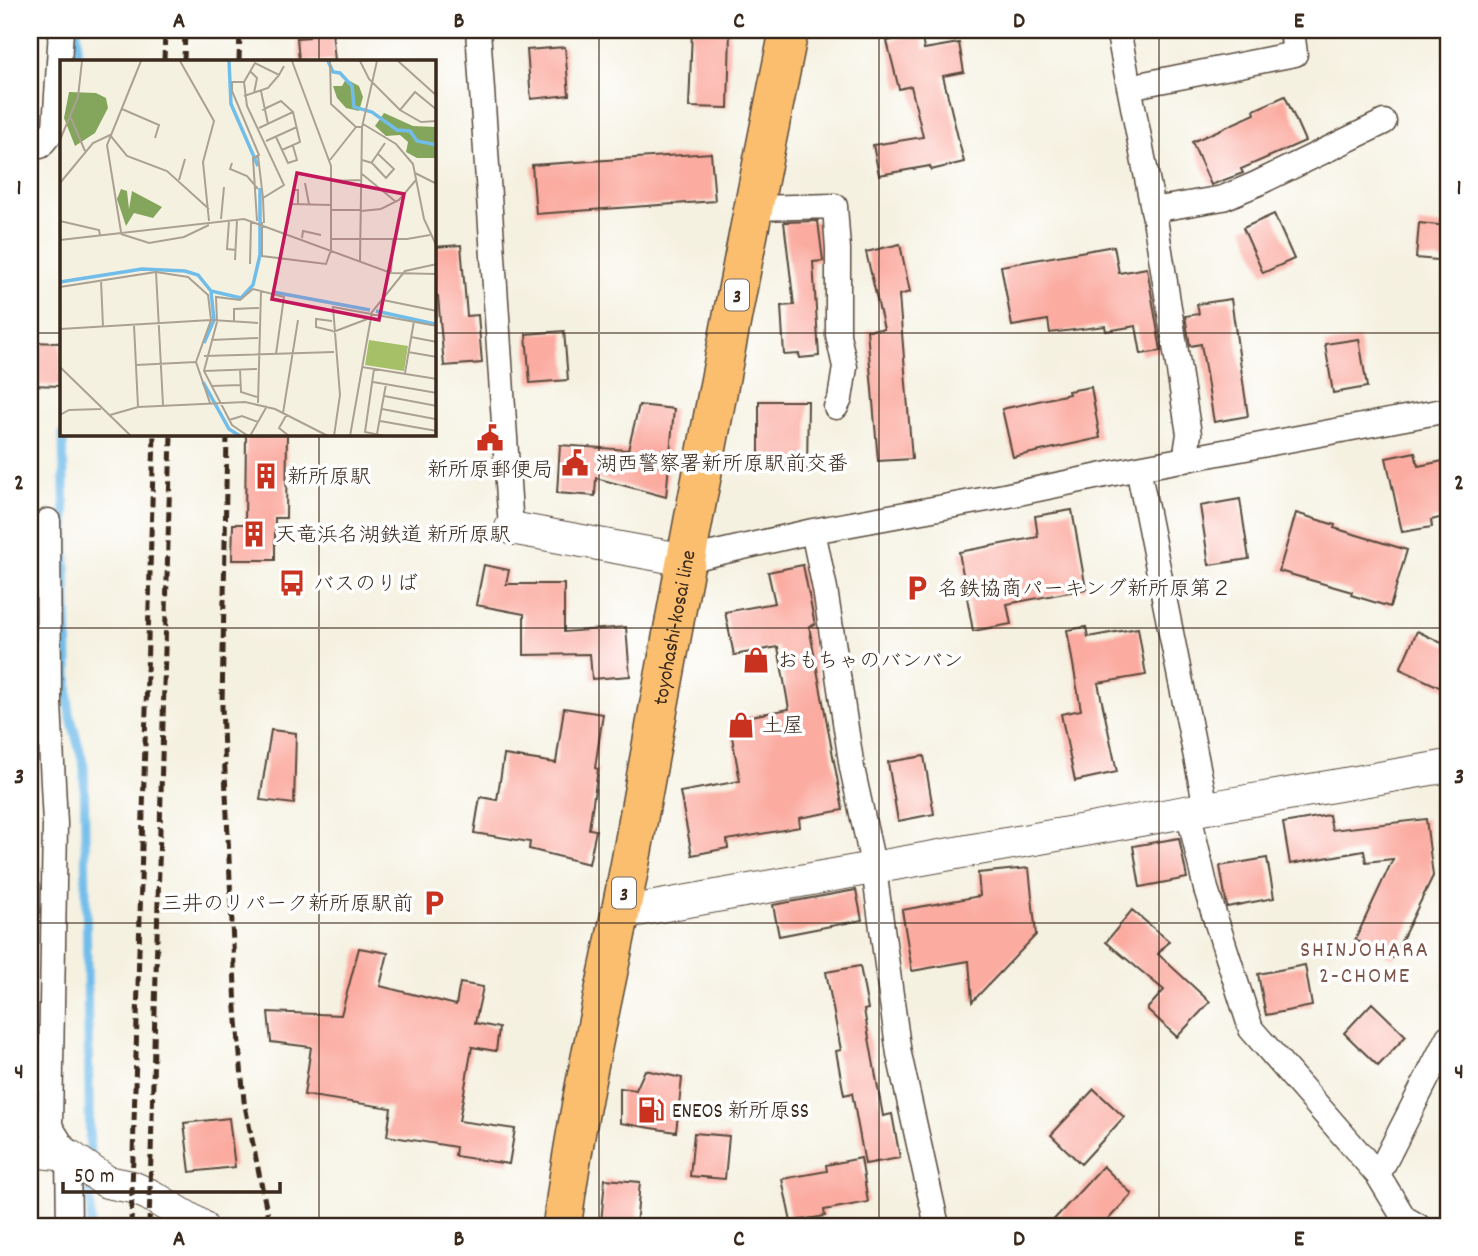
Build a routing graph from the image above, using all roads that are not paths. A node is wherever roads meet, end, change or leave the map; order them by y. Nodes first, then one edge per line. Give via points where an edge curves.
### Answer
1 (61, 30) edge
2 (478, 30) edge
3 (789, 30) edge
4 (1118, 30) edge
5 (1292, 30) edge
6 (1129, 87) junction
7 (1384, 121) dead end
8 (30, 146) edge
9 (753, 208) junction
10 (1153, 210) junction
11 (836, 407) dead end
12 (1448, 410) edge
13 (1185, 460) junction
14 (1138, 468) junction
15 (48, 521) dead end
16 (510, 528) joint
17 (813, 531) junction
18 (686, 560) junction
19 (40, 704) edge
20 (1448, 766) edge
21 (1197, 808) junction
22 (874, 869) junction
23 (621, 913) junction
24 (1448, 1037) edge
25 (30, 1151) edge
26 (70, 1156) junction
27 (1378, 1175) junction
28 (69, 1226) edge
29 (201, 1226) edge
30 (562, 1226) edge
31 (937, 1226) edge
32 (1418, 1226) edge

1 - 8 street via 54,128 40,146
2 - 16 street
3 - 9 main road, toyohashi-kosai line / 3
4 - 6 street
5 - 6 street via 1295,54
6 - 10 street
7 - 10 street via 1223,198
9 - 11 street via 835,206 838,335 845,367
9 - 18 main road, toyohashi-kosai line / 3
10 - 13 street via 1189,435
12 - 13 street
13 - 14 street
14 - 17 street
14 - 21 street
15 - 19 street
16 - 18 street
17 - 18 street
17 - 22 street via 852,768
18 - 23 main road, toyohashi-kosai line / 3
19 - 26 street via 55,824 50,1126
20 - 21 street
21 - 22 street
21 - 27 street via 1206,889 1251,1029
22 - 23 street
22 - 31 street via 899,1054
23 - 30 main road, toyohashi-kosai line / 3 via 570,1158
24 - 27 street
25 - 26 street
26 - 28 street
26 - 29 street via 105,1180 150,1195
27 - 32 street via 1404,1218

